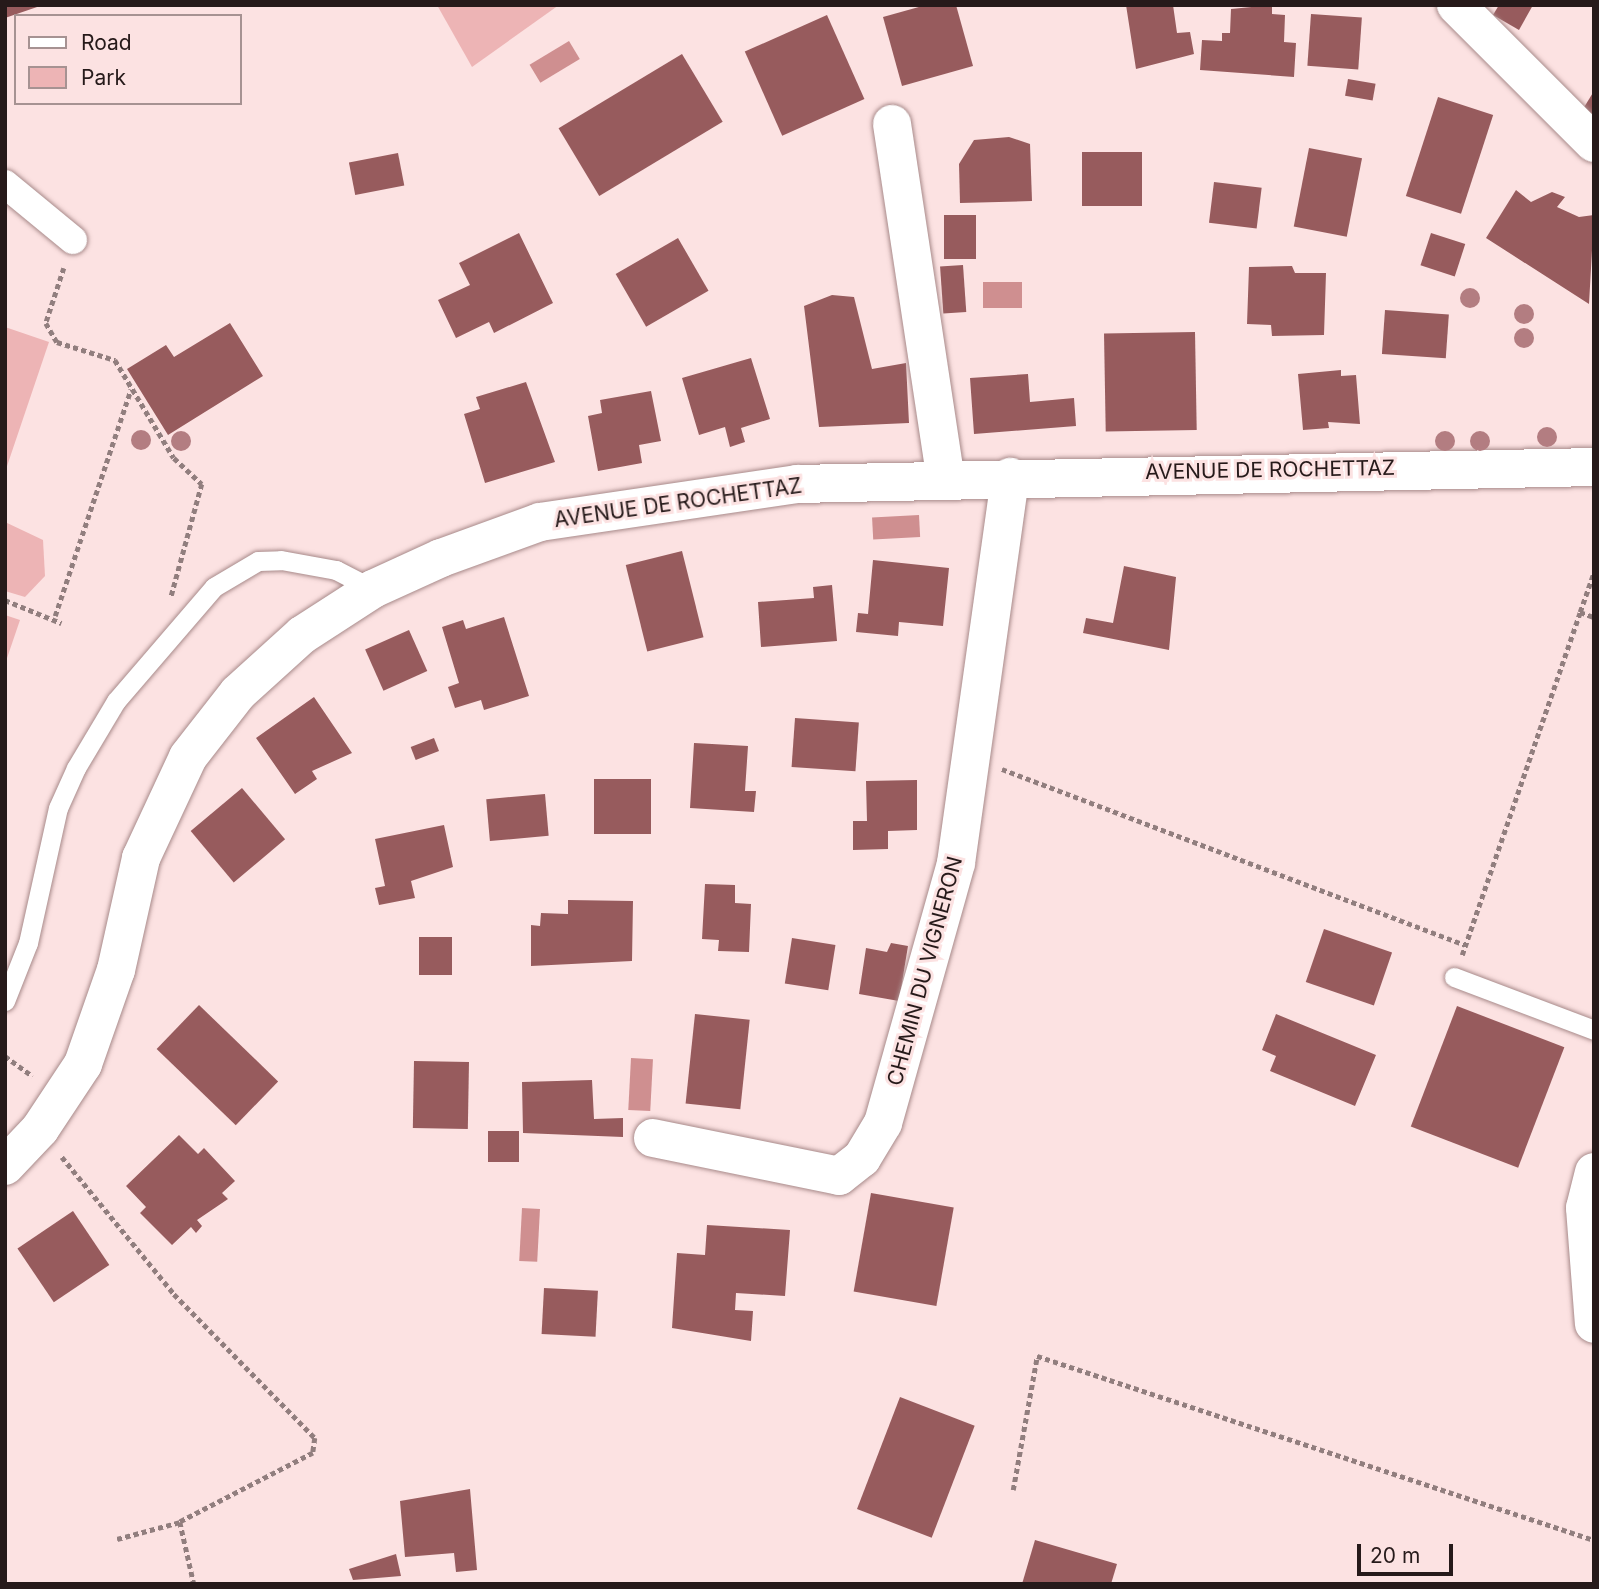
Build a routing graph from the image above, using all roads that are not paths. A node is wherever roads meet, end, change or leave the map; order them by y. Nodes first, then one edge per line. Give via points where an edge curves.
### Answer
1 (1456, 5) edge
2 (892, 124) dead end
3 (1594, 143) edge
4 (5, 184) edge
5 (73, 240) road end
6 (1594, 467) edge
7 (1010, 477) junction
8 (946, 479) junction
9 (373, 589) junction
10 (1454, 977) road end
11 (5, 1001) edge
12 (1594, 1030) edge
13 (653, 1138) dead end
14 (5, 1166) edge
15 (1594, 1172) edge
16 (1594, 1324) edge

1 - 3 street
2 - 8 street
4 - 5 street
6 - 7 street, AVENUE DE ROCHETTAZ
7 - 8 street, AVENUE DE ROCHETTAZ
7 - 13 street, CHEMIN DU VIGNERON via 956,863 938,910 925,983 883,1123 862,1158 839,1176
8 - 9 street, AVENUE DE ROCHETTAZ via 763,487 540,522
9 - 11 lane via 316,565 258,561 214,587 116,701 76,768 58,808 28,943
9 - 14 street, AVENUE DE ROCHETTAZ via 302,635 247,684 188,757 141,858 102,1020 83,1064 40,1129
10 - 12 lane
15 - 16 street via 1585,1208

